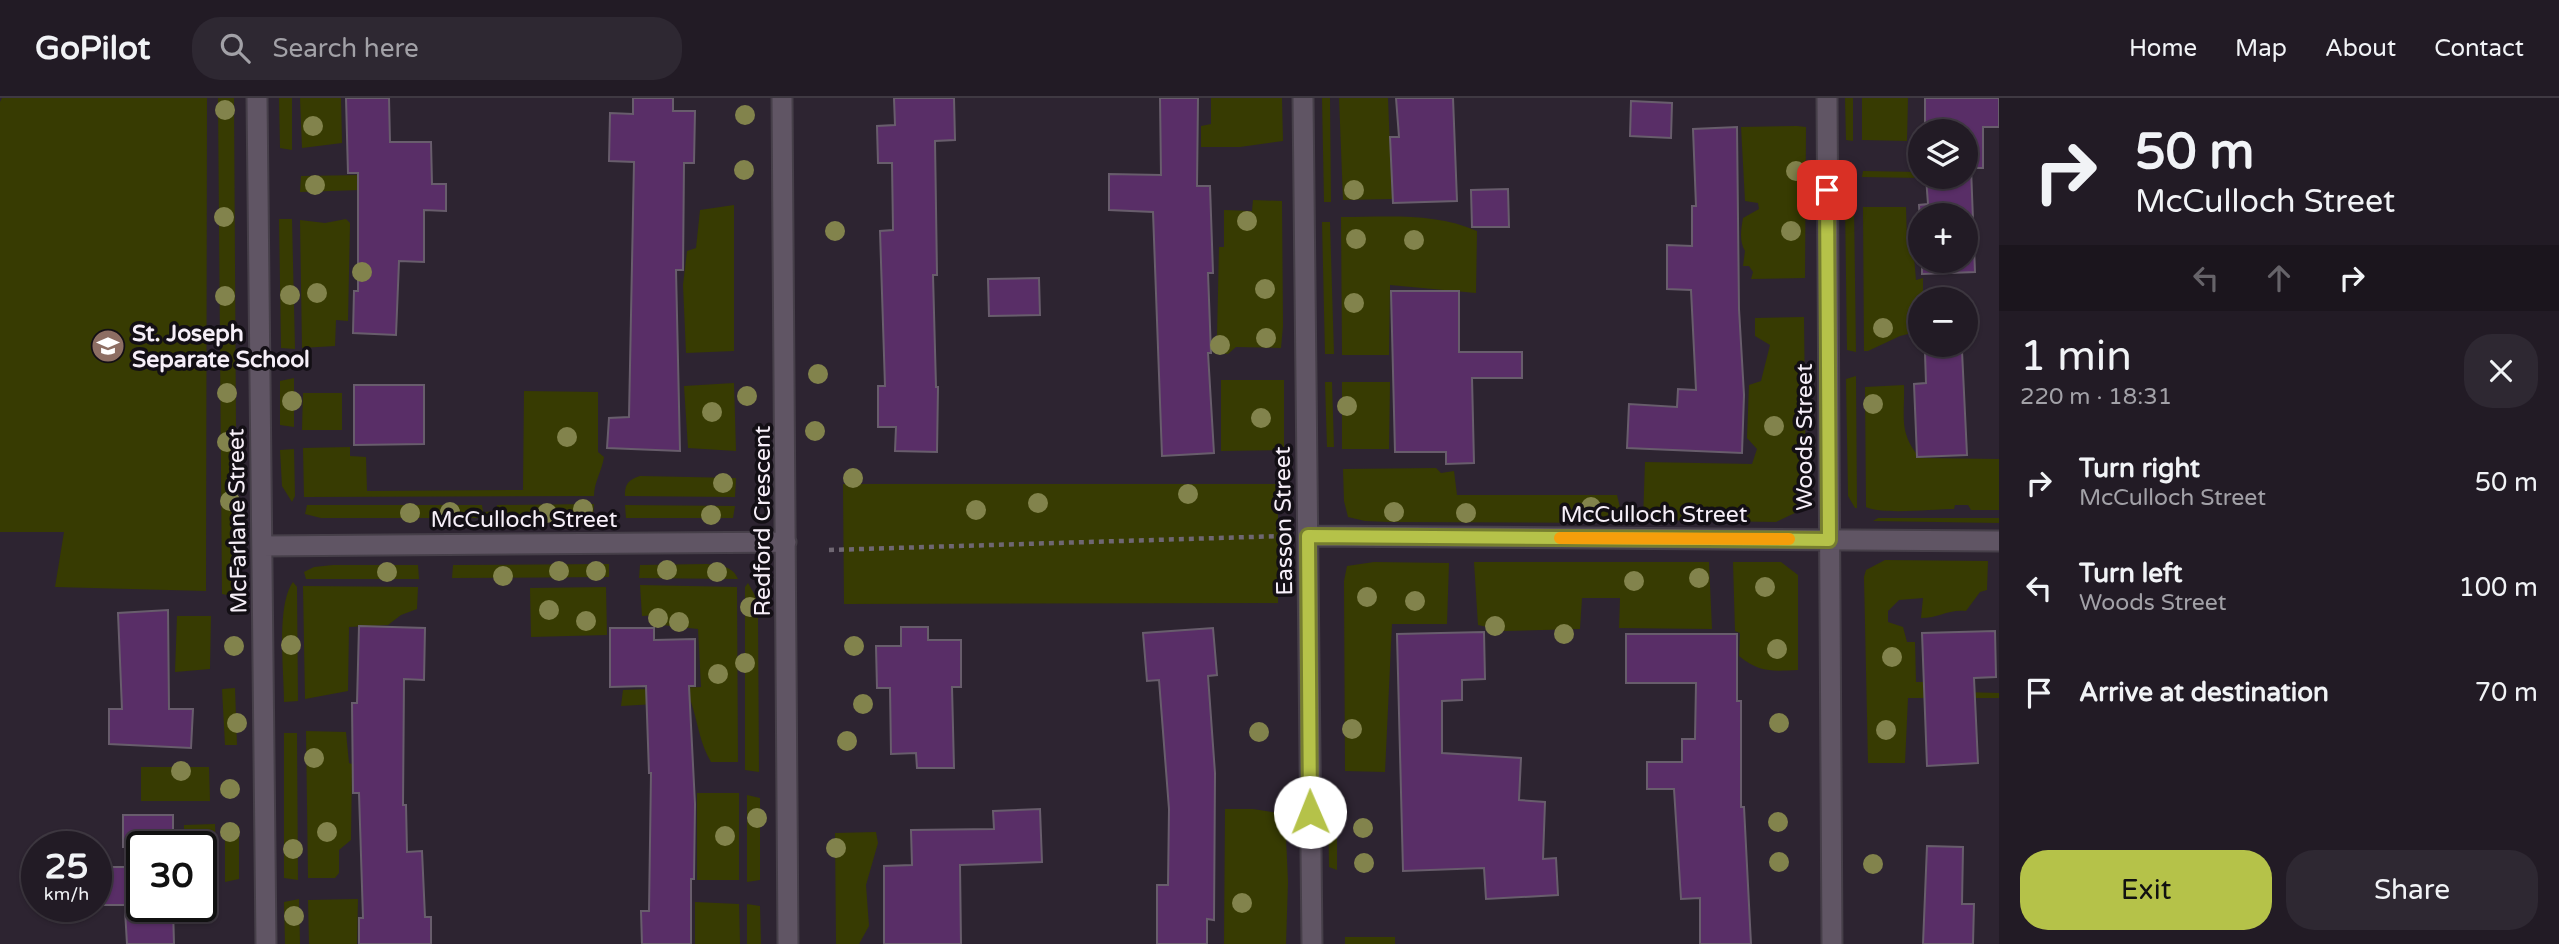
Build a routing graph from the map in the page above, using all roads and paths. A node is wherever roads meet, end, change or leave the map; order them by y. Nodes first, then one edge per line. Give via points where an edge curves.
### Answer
1 (257, 98) edge
2 (782, 98) edge
3 (1303, 98) edge
4 (1827, 98) edge
5 (1308, 536) junction
6 (1829, 540) junction
7 (1999, 541) edge
8 (786, 542) junction
9 (262, 545) junction
10 (829, 550) dead end
11 (266, 944) edge
12 (788, 944) edge
13 (1312, 944) edge
14 (1832, 944) edge

1 - 9 street, McFarlane Street
2 - 8 street, Redford Crescent
3 - 5 street, Easson Street
4 - 6 street, Woods Street
5 - 6 street, McCulloch Street
5 - 10 path
5 - 13 street, Easson Street
6 - 7 street, McCulloch Street
6 - 14 street, Woods Street
8 - 9 street, McCulloch Street
8 - 12 street, Redford Crescent
9 - 11 street, McFarlane Street

